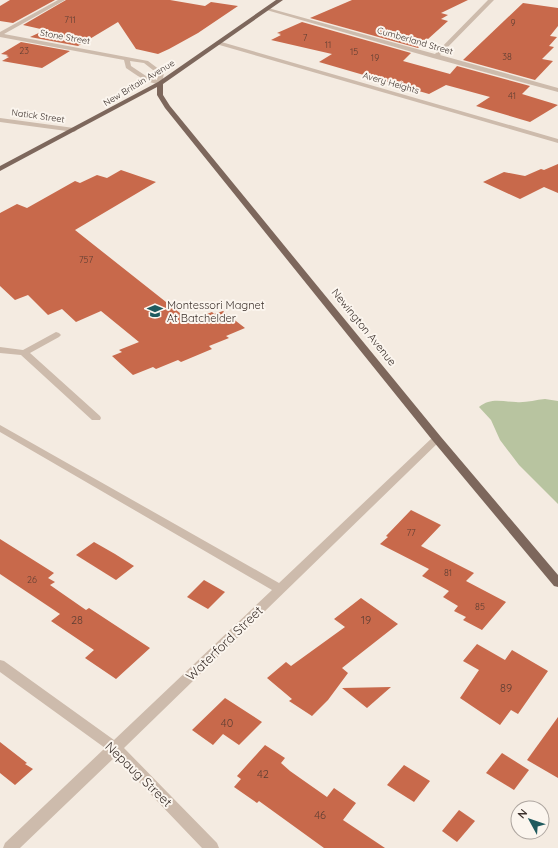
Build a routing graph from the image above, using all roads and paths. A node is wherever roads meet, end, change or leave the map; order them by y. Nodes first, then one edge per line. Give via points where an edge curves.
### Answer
1 (62, 0) edge
2 (280, 0) edge
3 (491, 0) edge
4 (266, 9) junction
5 (0, 34) edge
6 (218, 43) junction
7 (435, 56) junction
8 (127, 59) junction
9 (160, 83) junction
10 (558, 90) edge
11 (0, 120) edge
12 (74, 130) junction
13 (558, 141) edge
14 (0, 168) edge
15 (56, 335) dead end
16 (0, 350) edge
17 (24, 353) junction
18 (96, 418) dead end
19 (0, 428) edge
20 (437, 439) junction
21 (558, 583) edge
22 (279, 589) junction
23 (0, 665) edge
24 (115, 748) junction
25 (10, 848) edge
26 (212, 848) edge

1 - 5 street
2 - 4 main road, New Britain Avenue
3 - 7 street
4 - 6 main road, New Britain Avenue
4 - 7 street, Cumberland Street
5 - 8 street, Stone Street
6 - 9 main road, New Britain Avenue
6 - 13 street, Avery Heights
7 - 10 street, Cumberland Street
8 - 9 street via 128,67
8 - 9 street, Stone Street via 146,62 161,73
9 - 12 main road, New Britain Avenue
9 - 20 main road, Newington Avenue via 160,95 167,107
11 - 12 street, Natick Street
12 - 14 main road, New Britain Avenue
15 - 17 street
16 - 17 street
17 - 18 street
19 - 22 street
20 - 21 main road, Newington Avenue
20 - 22 street, Waterford Street
22 - 24 street, Waterford Street
23 - 24 street, Nepaug Street
24 - 25 street, Waterford Street
24 - 26 street, Nepaug Street

